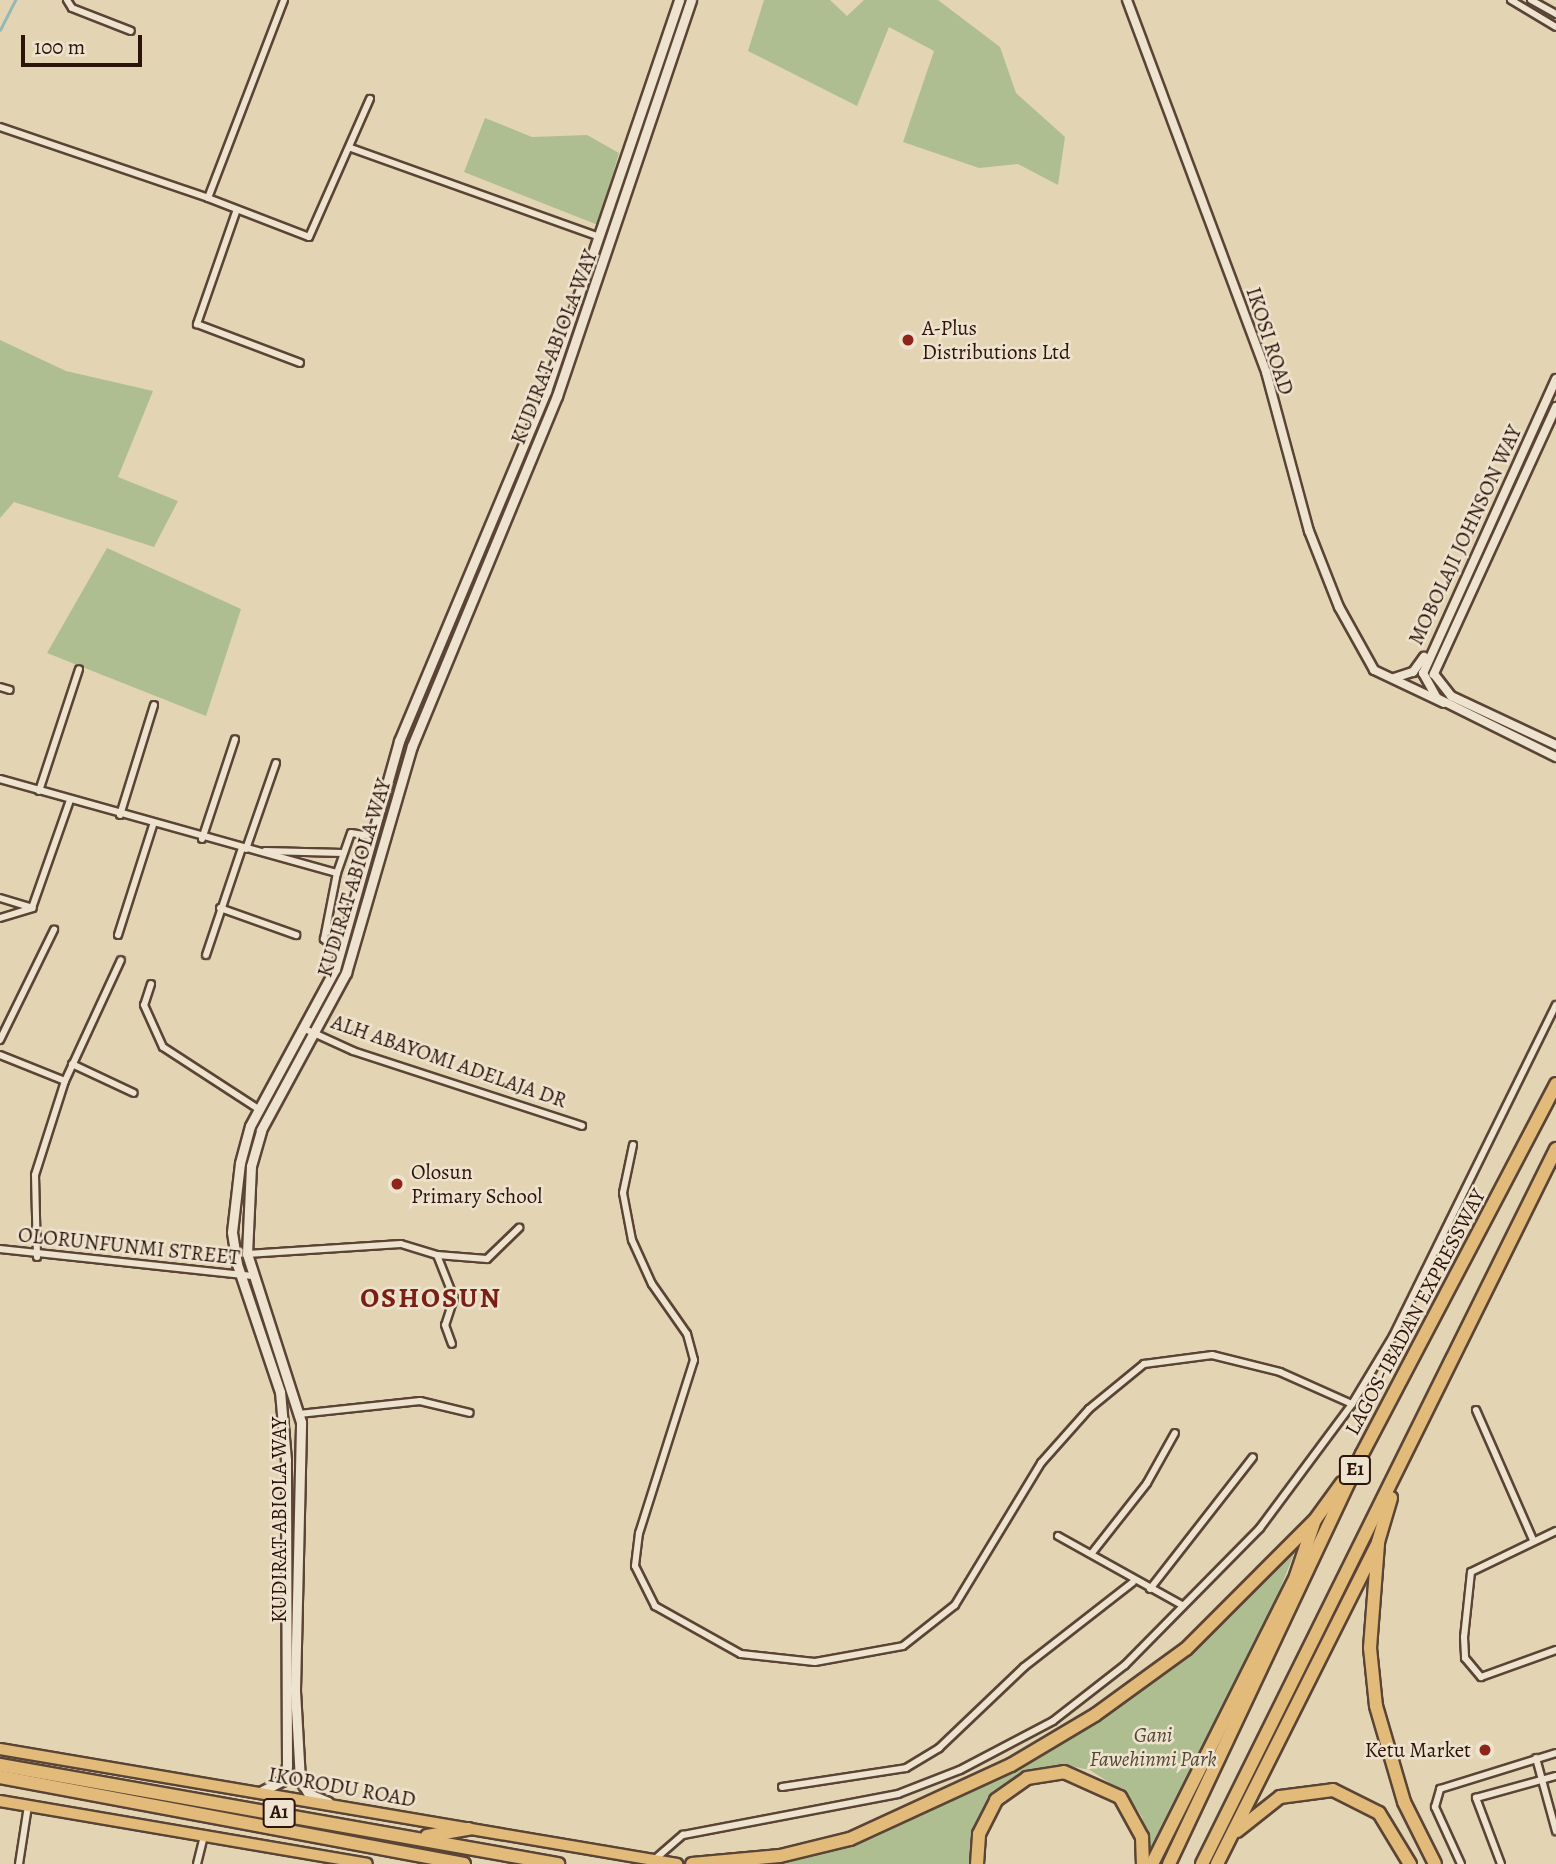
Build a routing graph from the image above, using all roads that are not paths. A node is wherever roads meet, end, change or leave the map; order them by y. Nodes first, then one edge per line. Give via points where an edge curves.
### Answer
1 (67, 0) edge
2 (284, 0) edge
3 (679, 0) edge
4 (691, 0) edge
5 (1127, 0) edge
6 (1511, 0) edge
7 (1531, 0) edge
8 (1556, 14) edge
9 (1556, 27) edge
10 (131, 31) dead end
11 (370, 99) dead end
12 (0, 127) edge
13 (351, 148) junction
14 (208, 198) junction
15 (236, 212) junction
16 (602, 238) junction
17 (300, 363) dead end
18 (1556, 379) edge
19 (1556, 407) edge
20 (1428, 650) junction
21 (79, 669) dead end
22 (1424, 670) junction
23 (1434, 670) junction
24 (1413, 671) junction
25 (1394, 678) junction
26 (0, 687) edge
27 (1440, 687) junction
28 (10, 690) dead end
29 (1430, 695) junction
30 (154, 705) dead end
31 (235, 739) dead end
32 (1556, 745) edge
33 (1556, 757) edge
34 (276, 763) dead end
35 (1, 779) edge
36 (0, 789) edge
37 (39, 791) junction
38 (70, 800) junction
39 (120, 815) junction
40 (153, 825) junction
41 (370, 836) junction
42 (202, 839) junction
43 (244, 849) junction
44 (259, 852) junction
45 (343, 853) junction
46 (366, 853) junction
47 (379, 857) junction
48 (337, 873) junction
49 (0, 898) edge
50 (32, 908) junction
51 (220, 908) junction
52 (0, 918) edge
53 (54, 930) dead end
54 (118, 935) dead end
55 (296, 935) dead end
56 (341, 951) junction
57 (206, 955) dead end
58 (121, 960) dead end
59 (151, 984) dead end
60 (1556, 1005) edge
61 (305, 1029) junction
62 (315, 1034) junction
63 (0, 1040) edge
64 (0, 1055) edge
65 (72, 1064) junction
66 (65, 1081) junction
67 (1556, 1084) edge
68 (134, 1093) dead end
69 (260, 1110) junction
70 (582, 1126) dead end
71 (634, 1146) dead end
72 (1556, 1149) edge
73 (519, 1228) dead end
74 (0, 1249) edge
75 (247, 1254) junction
76 (437, 1255) junction
77 (37, 1257) junction
78 (253, 1276) junction
79 (242, 1278) junction
80 (452, 1344) dead end
81 (1352, 1404) junction
82 (1476, 1410) dead end
83 (470, 1413) dead end
84 (299, 1414) junction
85 (1175, 1433) dead end
86 (1362, 1454) junction
87 (1253, 1457) dead end
88 (1395, 1484) junction
89 (1315, 1520) junction
90 (1556, 1531) edge
91 (1058, 1536) dead end
92 (1533, 1540) junction
93 (1378, 1542) junction
94 (1092, 1553) junction
95 (1133, 1582) junction
96 (1150, 1589) junction
97 (1182, 1605) junction
98 (1556, 1650) edge
99 (0, 1749) edge
100 (1556, 1753) edge
101 (1536, 1758) junction
102 (0, 1765) edge
103 (0, 1777) edge
104 (1556, 1778) edge
105 (1542, 1779) junction
106 (782, 1787) dead end
107 (262, 1791) junction
108 (0, 1801) edge
109 (28, 1806) junction
110 (340, 1806) junction
111 (468, 1829) junction
112 (1556, 1831) edge
113 (204, 1836) junction
114 (418, 1837) junction
115 (1229, 1839) junction
116 (414, 1856) junction
117 (655, 1859) junction
118 (323, 1860) edge
119 (338, 1861) edge
120 (19, 1864) edge
121 (198, 1864) edge
122 (367, 1864) edge
123 (431, 1864) edge
124 (464, 1864) edge
125 (558, 1864) edge
126 (677, 1864) edge
127 (692, 1864) edge
128 (978, 1864) edge
129 (1143, 1864) edge
130 (1152, 1864) edge
131 (1169, 1864) edge
132 (1202, 1864) edge
133 (1217, 1864) edge
134 (1409, 1864) edge
135 (1435, 1864) edge
136 (1461, 1864) edge
137 (1501, 1864) edge

1 - 10 street via 72,8
2 - 14 street
3 - 16 main road, KUDIRAT ABIOLA WAY
4 - 47 main road, KUDIRAT ABIOLA WAY via 599,281 441,668
5 - 25 street, IKOSI ROAD via 1266,372 1318,557 1364,657 1374,670
6 - 9 street
7 - 8 street
11 - 13 street
12 - 14 street
13 - 15 street via 309,237
13 - 16 street
14 - 15 street
15 - 17 street via 197,324
16 - 41 main road, KUDIRAT ABIOLA WAY via 523,447 422,676
18 - 20 street, MOBOLAJI JOHNSON WAY
19 - 23 street, MOBOLAJI JOHNSON WAY
20 - 22 street, MOBOLAJI JOHNSON WAY
20 - 24 street
21 - 37 street
22 - 23 street
22 - 24 street
22 - 29 street, MOBOLAJI JOHNSON WAY
23 - 27 street, MOBOLAJI JOHNSON WAY
24 - 25 street
25 - 29 street, IKOSI ROAD
26 - 28 street
27 - 29 street
27 - 32 street
29 - 33 street
30 - 39 street
31 - 42 street
34 - 43 street
35 - 36 street
35 - 37 street
37 - 38 street
38 - 39 street
38 - 50 street
39 - 40 street
40 - 42 street
40 - 54 street
41 - 45 street via 351,833
41 - 46 main road, KUDIRAT ABIOLA WAY
42 - 43 street
43 - 44 street
43 - 51 street
44 - 45 street
44 - 48 street
45 - 48 street
46 - 47 main road
46 - 56 main road, KUDIRAT ABIOLA WAY
47 - 62 main road, KUDIRAT ABIOLA WAY via 346,973
48 - 56 street via 324,939
49 - 50 street
50 - 52 street
51 - 55 street
51 - 57 street
53 - 63 street
56 - 61 main road, KUDIRAT ABIOLA WAY
58 - 65 street
59 - 69 street via 144,1005 163,1047
60 - 81 street via 1393,1336
61 - 62 street, ALH ABAYOMI ADELAJA DR
61 - 69 main road, KUDIRAT ABIOLA WAY
62 - 70 street, ALH ABAYOMI ADELAJA DR
62 - 75 main road, KUDIRAT ABIOLA WAY via 261,1130 245,1199
64 - 66 street
65 - 66 street
65 - 68 street
66 - 77 street via 32,1187
67 - 86 highway, LAGOS-IBADAN EXPRESSWAY / E1
69 - 79 main road, KUDIRAT ABIOLA WAY via 233,1198
71 - 81 street via 623,1193 632,1240 652,1284 687,1334 694,1360 639,1532 635,1566 655,1606 741,1654 815,1662 903,1646 955,1605 1041,1463 1089,1409 1144,1364 1212,1355 1280,1372
72 - 88 highway, E1
73 - 76 street via 487,1259
74 - 77 street, OLORUNFUNMI STREET
75 - 76 street via 401,1244
75 - 78 main road, KUDIRAT ABIOLA WAY
76 - 80 street via 454,1298 445,1325
77 - 79 street, OLORUNFUNMI STREET
78 - 79 street, OLORUNFUNMI STREET
78 - 84 main road, KUDIRAT ABIOLA WAY
79 - 107 main road, KUDIRAT ABIOLA WAY via 279,1392 286,1461 287,1766 282,1782
81 - 97 street via 1260,1528
82 - 92 street
83 - 84 street via 420,1401
84 - 110 main road, KUDIRAT ABIOLA WAY via 299,1768 309,1794
85 - 94 street via 1146,1483
86 - 89 highway
86 - 131 highway, LAGOS-IBADAN EXPRESSWAY / E1
87 - 96 street
88 - 93 highway
88 - 132 highway, E1
89 - 127 highway via 1186,1649 1095,1715 1011,1765 850,1839 779,1856
89 - 130 highway via 1296,1576
90 - 92 street
91 - 94 street
92 - 98 street via 1471,1572 1465,1658 1481,1677
93 - 115 highway
93 - 135 highway via 1370,1648 1376,1706 1404,1802
94 - 95 street
95 - 96 street
95 - 106 street via 1024,1667 939,1748 906,1769
96 - 97 street
97 - 117 street via 1078,1704 960,1770 898,1794 683,1835
99 - 107 main road, IKORODU ROAD
100 - 101 street
101 - 105 street
101 - 136 street via 1437,1793 1435,1807
102 - 114 highway, IKORODU ROAD / A1
103 - 116 highway, A1
104 - 105 street
105 - 112 street
105 - 137 street via 1476,1798
107 - 110 main road, IKORODU ROAD
108 - 109 main road
109 - 113 main road
109 - 120 street
110 - 111 main road, IKORODU ROAD
111 - 114 highway
111 - 117 main road, IKORODU ROAD
113 - 118 main road
113 - 121 street
114 - 125 highway, IKORODU ROAD / A1
115 - 133 highway
115 - 134 highway via 1280,1797 1333,1790 1379,1814
116 - 123 highway
116 - 124 highway, A1
117 - 126 main road, IKORODU ROAD
118 - 119 main road
119 - 122 main road
128 - 129 highway via 979,1834 996,1800 1027,1778 1064,1772 1121,1797 1142,1837

